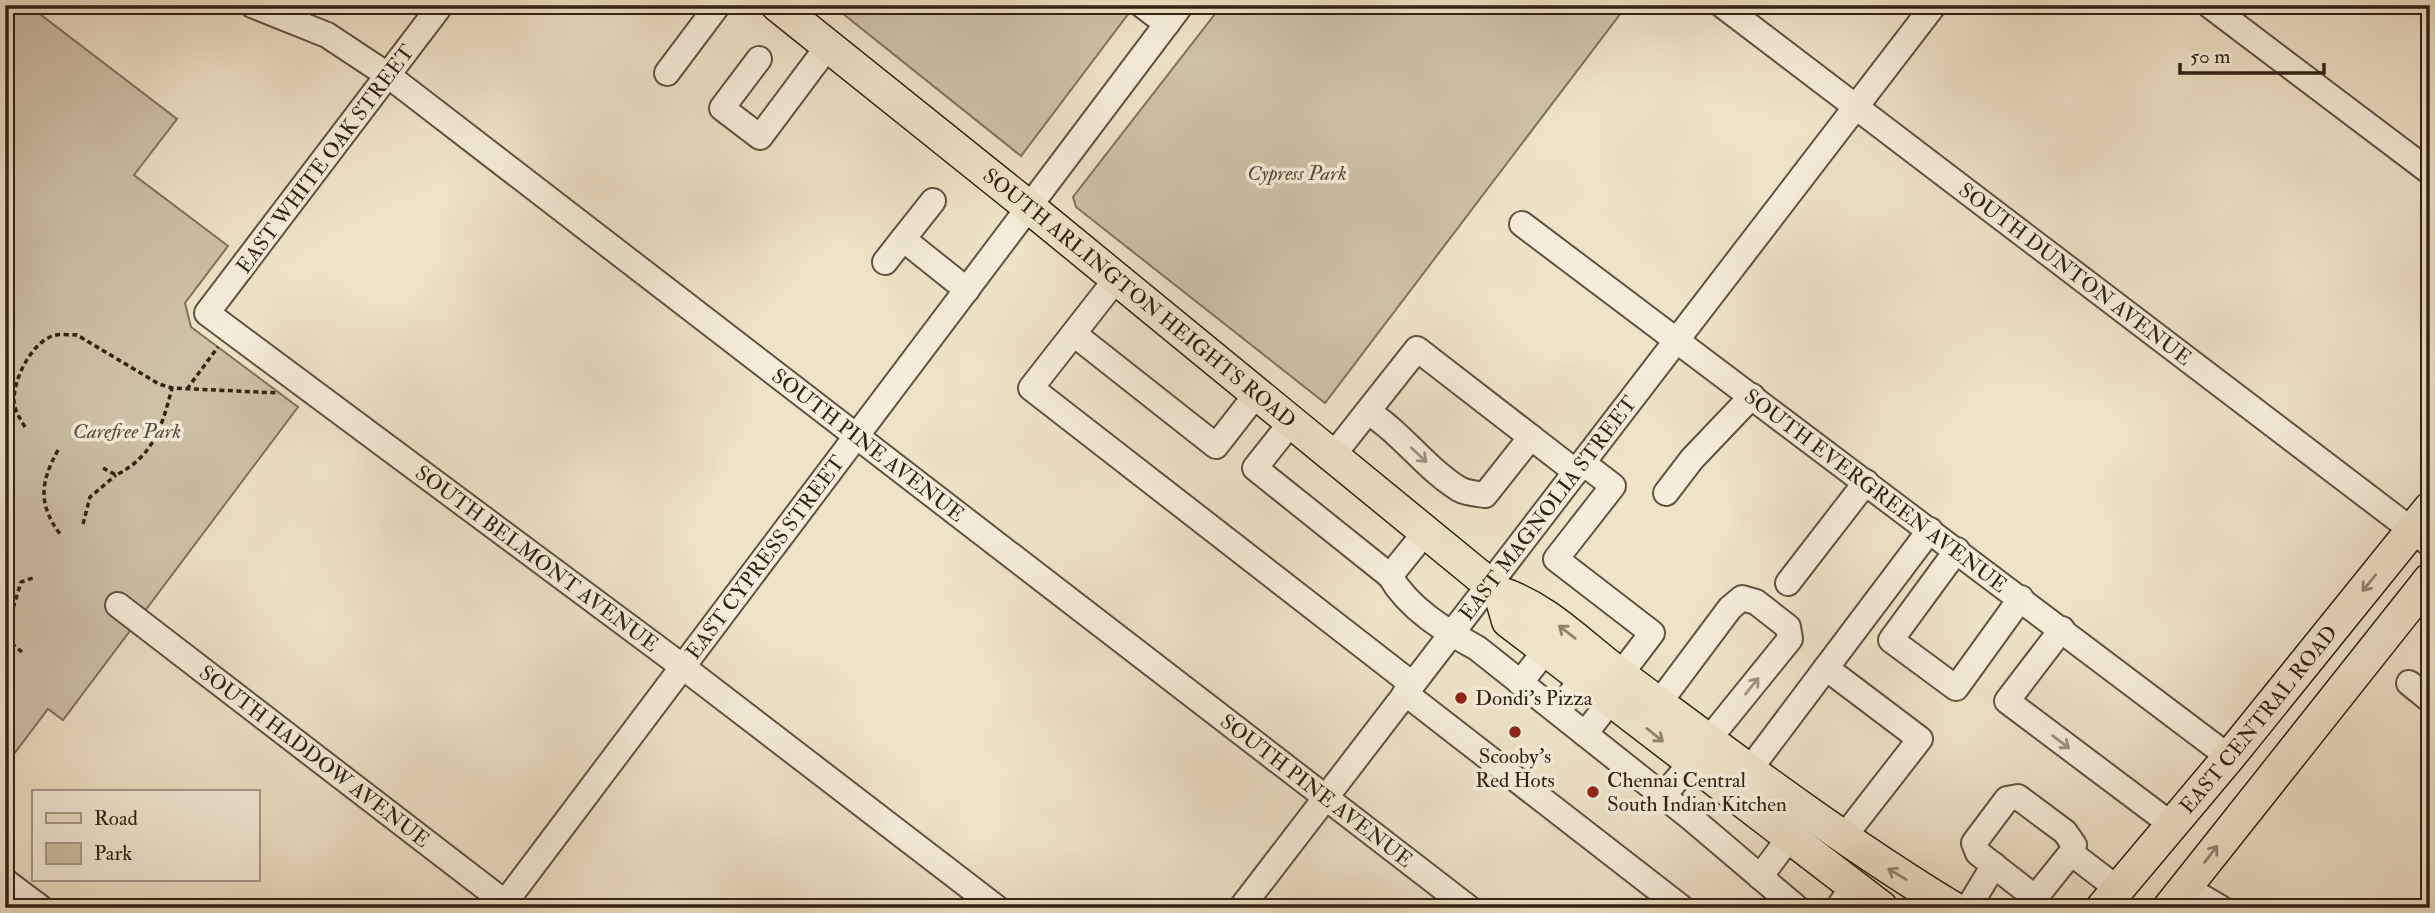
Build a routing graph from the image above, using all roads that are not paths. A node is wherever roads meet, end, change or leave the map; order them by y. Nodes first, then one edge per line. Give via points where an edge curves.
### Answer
1 (251, 5) edge
2 (441, 5) edge
3 (718, 5) edge
4 (777, 5) edge
5 (1142, 5) edge
6 (1722, 5) edge
7 (1934, 5) edge
8 (2209, 5) edge
9 (1174, 15) edge
10 (828, 47) junction
11 (759, 59) dead end
12 (667, 73) dead end
13 (389, 76) junction
14 (1854, 108) junction
15 (2430, 172) edge
16 (933, 201) dead end
17 (1030, 206) junction
18 (1522, 224) dead end
19 (903, 239) junction
20 (885, 262) dead end
21 (1117, 278) junction
22 (967, 290) junction
23 (207, 313) joint
24 (1074, 334) junction
25 (1676, 339) junction
26 (1258, 392) junction
27 (1752, 396) junction
28 (1368, 412) junction
29 (1293, 420) junction
30 (858, 435) junction
31 (1531, 438) junction
32 (1334, 454) junction
33 (1579, 467) junction
34 (1866, 482) junction
35 (1666, 493) dead end
36 (2424, 527) edge
37 (1427, 530) junction
38 (1930, 530) junction
39 (1957, 551) junction
40 (1390, 576) junction
41 (2430, 579) edge
42 (1788, 583) dead end
43 (1495, 588) junction
44 (2021, 598) junction
45 (118, 605) dead end
46 (2062, 629) junction
47 (1451, 634) junction
48 (1546, 650) junction
49 (683, 667) junction
50 (1826, 668) junction
51 (1582, 678) junction
52 (1520, 683) junction
53 (2409, 683) dead end
54 (1616, 687) junction
55 (1409, 689) junction
56 (2430, 700) edge
57 (1658, 703) junction
58 (1558, 712) junction
59 (1585, 734) junction
60 (1700, 751) junction
61 (2229, 757) junction
62 (1750, 769) junction
63 (1325, 796) junction
64 (1663, 796) junction
65 (2172, 825) junction
66 (1789, 838) junction
67 (1843, 838) junction
68 (2071, 853) junction
69 (1994, 865) junction
70 (1760, 877) junction
71 (5, 881) edge
72 (1846, 897) edge
73 (2177, 897) edge
74 (2110, 898) edge
75 (506, 906) edge
76 (41, 908) edge
77 (997, 908) edge
78 (1241, 908) edge
79 (1469, 908) edge
80 (1682, 908) edge
81 (1797, 908) edge
82 (1882, 908) edge
83 (1953, 908) edge
84 (1968, 908) edge
85 (2221, 908) edge

1 - 13 street, SOUTH PINE AVENUE via 327,35
2 - 13 street, EAST WHITE OAK STREET
3 - 12 street
4 - 10 main road, SOUTH ARLINGTON HEIGHTS ROAD
5 - 9 street
6 - 14 street, SOUTH DUNTON AVENUE
7 - 14 street, EAST MAGNOLIA STREET
8 - 15 street
9 - 17 street, EAST CYPRESS STREET
10 - 11 street via 760,137 722,108
10 - 17 main road, SOUTH ARLINGTON HEIGHTS ROAD
13 - 23 street, EAST WHITE OAK STREET
13 - 30 street, SOUTH PINE AVENUE
14 - 25 street, EAST MAGNOLIA STREET
14 - 36 street, SOUTH DUNTON AVENUE
16 - 19 street
17 - 21 main road, SOUTH ARLINGTON HEIGHTS ROAD
17 - 22 street, EAST CYPRESS STREET
18 - 25 street, SOUTH EVERGREEN AVENUE
19 - 20 street
19 - 22 street
21 - 24 street
21 - 26 main road, SOUTH ARLINGTON HEIGHTS ROAD
22 - 30 street, EAST CYPRESS STREET
23 - 49 street, SOUTH BELMONT AVENUE
24 - 26 street via 1216,446
24 - 55 street via 1031,388
25 - 27 street, SOUTH EVERGREEN AVENUE
25 - 33 street, EAST MAGNOLIA STREET
26 - 29 main road, SOUTH ARLINGTON HEIGHTS ROAD
27 - 34 street, SOUTH EVERGREEN AVENUE
27 - 35 street
28 -> 31 street via 1391,426 1424,461 1461,490 1485,495
28 - 31 street via 1417,349
28 - 32 street
29 - 32 main road, SOUTH ARLINGTON HEIGHTS ROAD
29 - 40 street via 1255,468
30 - 49 street, EAST CYPRESS STREET
30 - 63 street, SOUTH PINE AVENUE
31 - 33 street
32 - 37 main road, SOUTH ARLINGTON HEIGHTS ROAD
33 - 43 street, EAST MAGNOLIA STREET
33 - 54 street via 1613,486 1556,559 1652,633
34 - 38 street, SOUTH EVERGREEN AVENUE
34 - 42 street
36 -> 61 main road, EAST CENTRAL ROAD
37 - 40 street
37 - 43 main road, SOUTH ARLINGTON HEIGHTS ROAD
38 - 39 street, SOUTH EVERGREEN AVENUE
38 - 50 street
39 - 44 street, SOUTH EVERGREEN AVENUE
39 - 44 street via 1891,640 1956,688
40 - 47 street via 1402,597
73 -> 41 main road
43 - 47 street, EAST MAGNOLIA STREET
43 - 48 main road, SOUTH ARLINGTON HEIGHTS ROAD via 1508,621
54 -> 43 main road, SOUTH ARLINGTON HEIGHTS ROAD via 1529,602
44 - 46 street, SOUTH EVERGREEN AVENUE
45 - 75 street, SOUTH HADDOW AVENUE
46 - 61 street, SOUTH EVERGREEN AVENUE
46 -> 65 street via 2007,701
47 - 52 street via 1477,648
47 - 55 street, EAST MAGNOLIA STREET
48 - 51 main road, SOUTH ARLINGTON HEIGHTS ROAD
48 - 52 street
49 - 75 street, EAST CYPRESS STREET
49 - 77 street, SOUTH BELMONT AVENUE
50 - 62 street
50 - 67 street via 1920,739
51 - 54 main road, SOUTH ARLINGTON HEIGHTS ROAD
51 - 58 street
52 - 58 street
53 - 56 street
54 - 57 main road, SOUTH ARLINGTON HEIGHTS ROAD
54 - 59 street
54 -> 60 main road, SOUTH ARLINGTON HEIGHTS ROAD
55 - 63 street, EAST MAGNOLIA STREET
55 - 80 street
57 - 60 main road, SOUTH ARLINGTON HEIGHTS ROAD
60 -> 57 street via 1790,639 1788,627 1742,597
58 - 59 street
59 - 64 street
60 - 62 main road, SOUTH ARLINGTON HEIGHTS ROAD
60 - 64 street
60 - 66 main road, SOUTH ARLINGTON HEIGHTS ROAD
61 - 65 main road, EAST CENTRAL ROAD
62 - 67 main road, SOUTH ARLINGTON HEIGHTS ROAD
63 - 78 street, EAST MAGNOLIA STREET
63 - 79 street, SOUTH PINE AVENUE
64 - 70 street
65 - 74 main road, EAST CENTRAL ROAD
66 - 70 street
66 - 72 main road, SOUTH ARLINGTON HEIGHTS ROAD
83 -> 67 main road, SOUTH ARLINGTON HEIGHTS ROAD
68 - 69 street via 2039,893 2028,892
68 - 69 street via 2074,845 2065,832 2018,797 2007,799 1974,843 1978,853
68 - 74 street
69 - 84 street
70 - 81 street
71 - 76 street
72 - 82 main road, SOUTH ARLINGTON HEIGHTS ROAD
73 - 85 street

